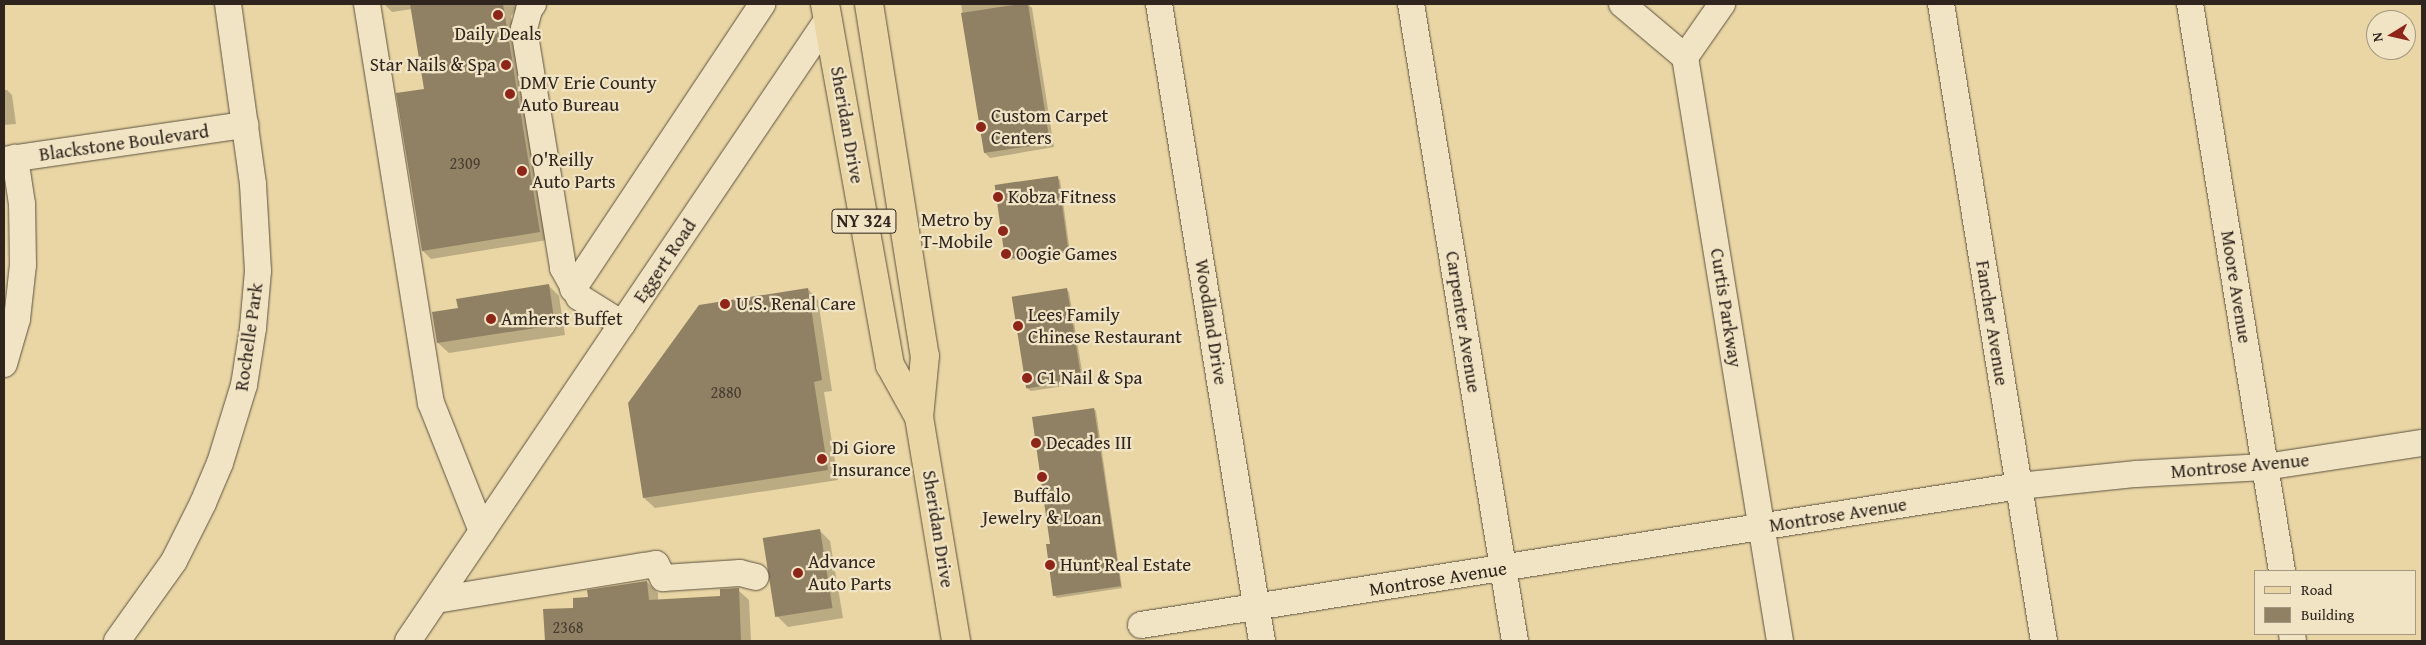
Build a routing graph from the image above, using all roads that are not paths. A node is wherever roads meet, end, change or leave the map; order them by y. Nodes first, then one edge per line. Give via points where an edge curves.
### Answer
1 (228, 4) edge
2 (368, 4) edge
3 (533, 4) edge
4 (762, 4) edge
5 (869, 4) edge
6 (1159, 4) edge
7 (1411, 4) edge
8 (1622, 4) edge
9 (1722, 4) edge
10 (1941, 4) edge
11 (2190, 4) edge
12 (830, 9) edge
13 (1685, 57) junction
14 (245, 125) junction
15 (9, 159) edge
16 (573, 289) junction
17 (622, 324) junction
18 (4, 364) edge
19 (919, 417) junction
20 (2422, 443) edge
21 (2265, 467) junction
22 (2019, 486) junction
23 (1761, 527) junction
24 (482, 531) junction
25 (1504, 569) junction
26 (2282, 570) edge
27 (756, 577) dead end
28 (436, 600) junction
29 (1256, 608) junction
30 (1141, 625) dead end
31 (117, 641) edge
32 (408, 641) edge
33 (956, 641) edge
34 (1262, 641) edge
35 (1515, 641) edge
36 (1780, 641) edge
37 (2044, 641) edge

1 - 14 street, Rochelle Park
2 - 24 street via 431,403
3 - 16 street via 524,29 563,268
4 - 16 street
5 - 19 main road, Sheridan Drive / NY 324 via 925,356
6 - 29 street, Woodland Drive
7 - 25 street, Carpenter Avenue
8 - 13 street
9 - 13 street
10 - 22 street, Fancher Avenue
11 - 21 street, Moore Avenue
12 - 17 street, Eggert Road
12 - 19 main road, Sheridan Drive / NY 324 via 890,365
13 - 23 street, Curtis Parkway
14 - 15 street, Blackstone Boulevard
14 - 31 street, Rochelle Park via 253,184 258,271 244,385 228,439 203,503 174,561
15 - 18 street via 22,204 23,265 17,319
16 - 17 street via 579,297
17 - 24 street, Eggert Road
19 - 33 main road, Sheridan Drive / NY 324
20 - 21 street, Montrose Avenue
21 - 22 street, Montrose Avenue via 2136,474
21 - 26 street, Moore Avenue
22 - 23 street, Montrose Avenue
22 - 37 street, Fancher Avenue
23 - 25 street, Montrose Avenue
23 - 36 street, Curtis Parkway
24 - 28 street, Eggert Road
25 - 29 street, Montrose Avenue
25 - 35 street, Carpenter Avenue
27 - 28 street via 740,573 663,578 656,564
28 - 32 street, Eggert Road
29 - 30 street, Montrose Avenue
29 - 34 street, Woodland Drive

